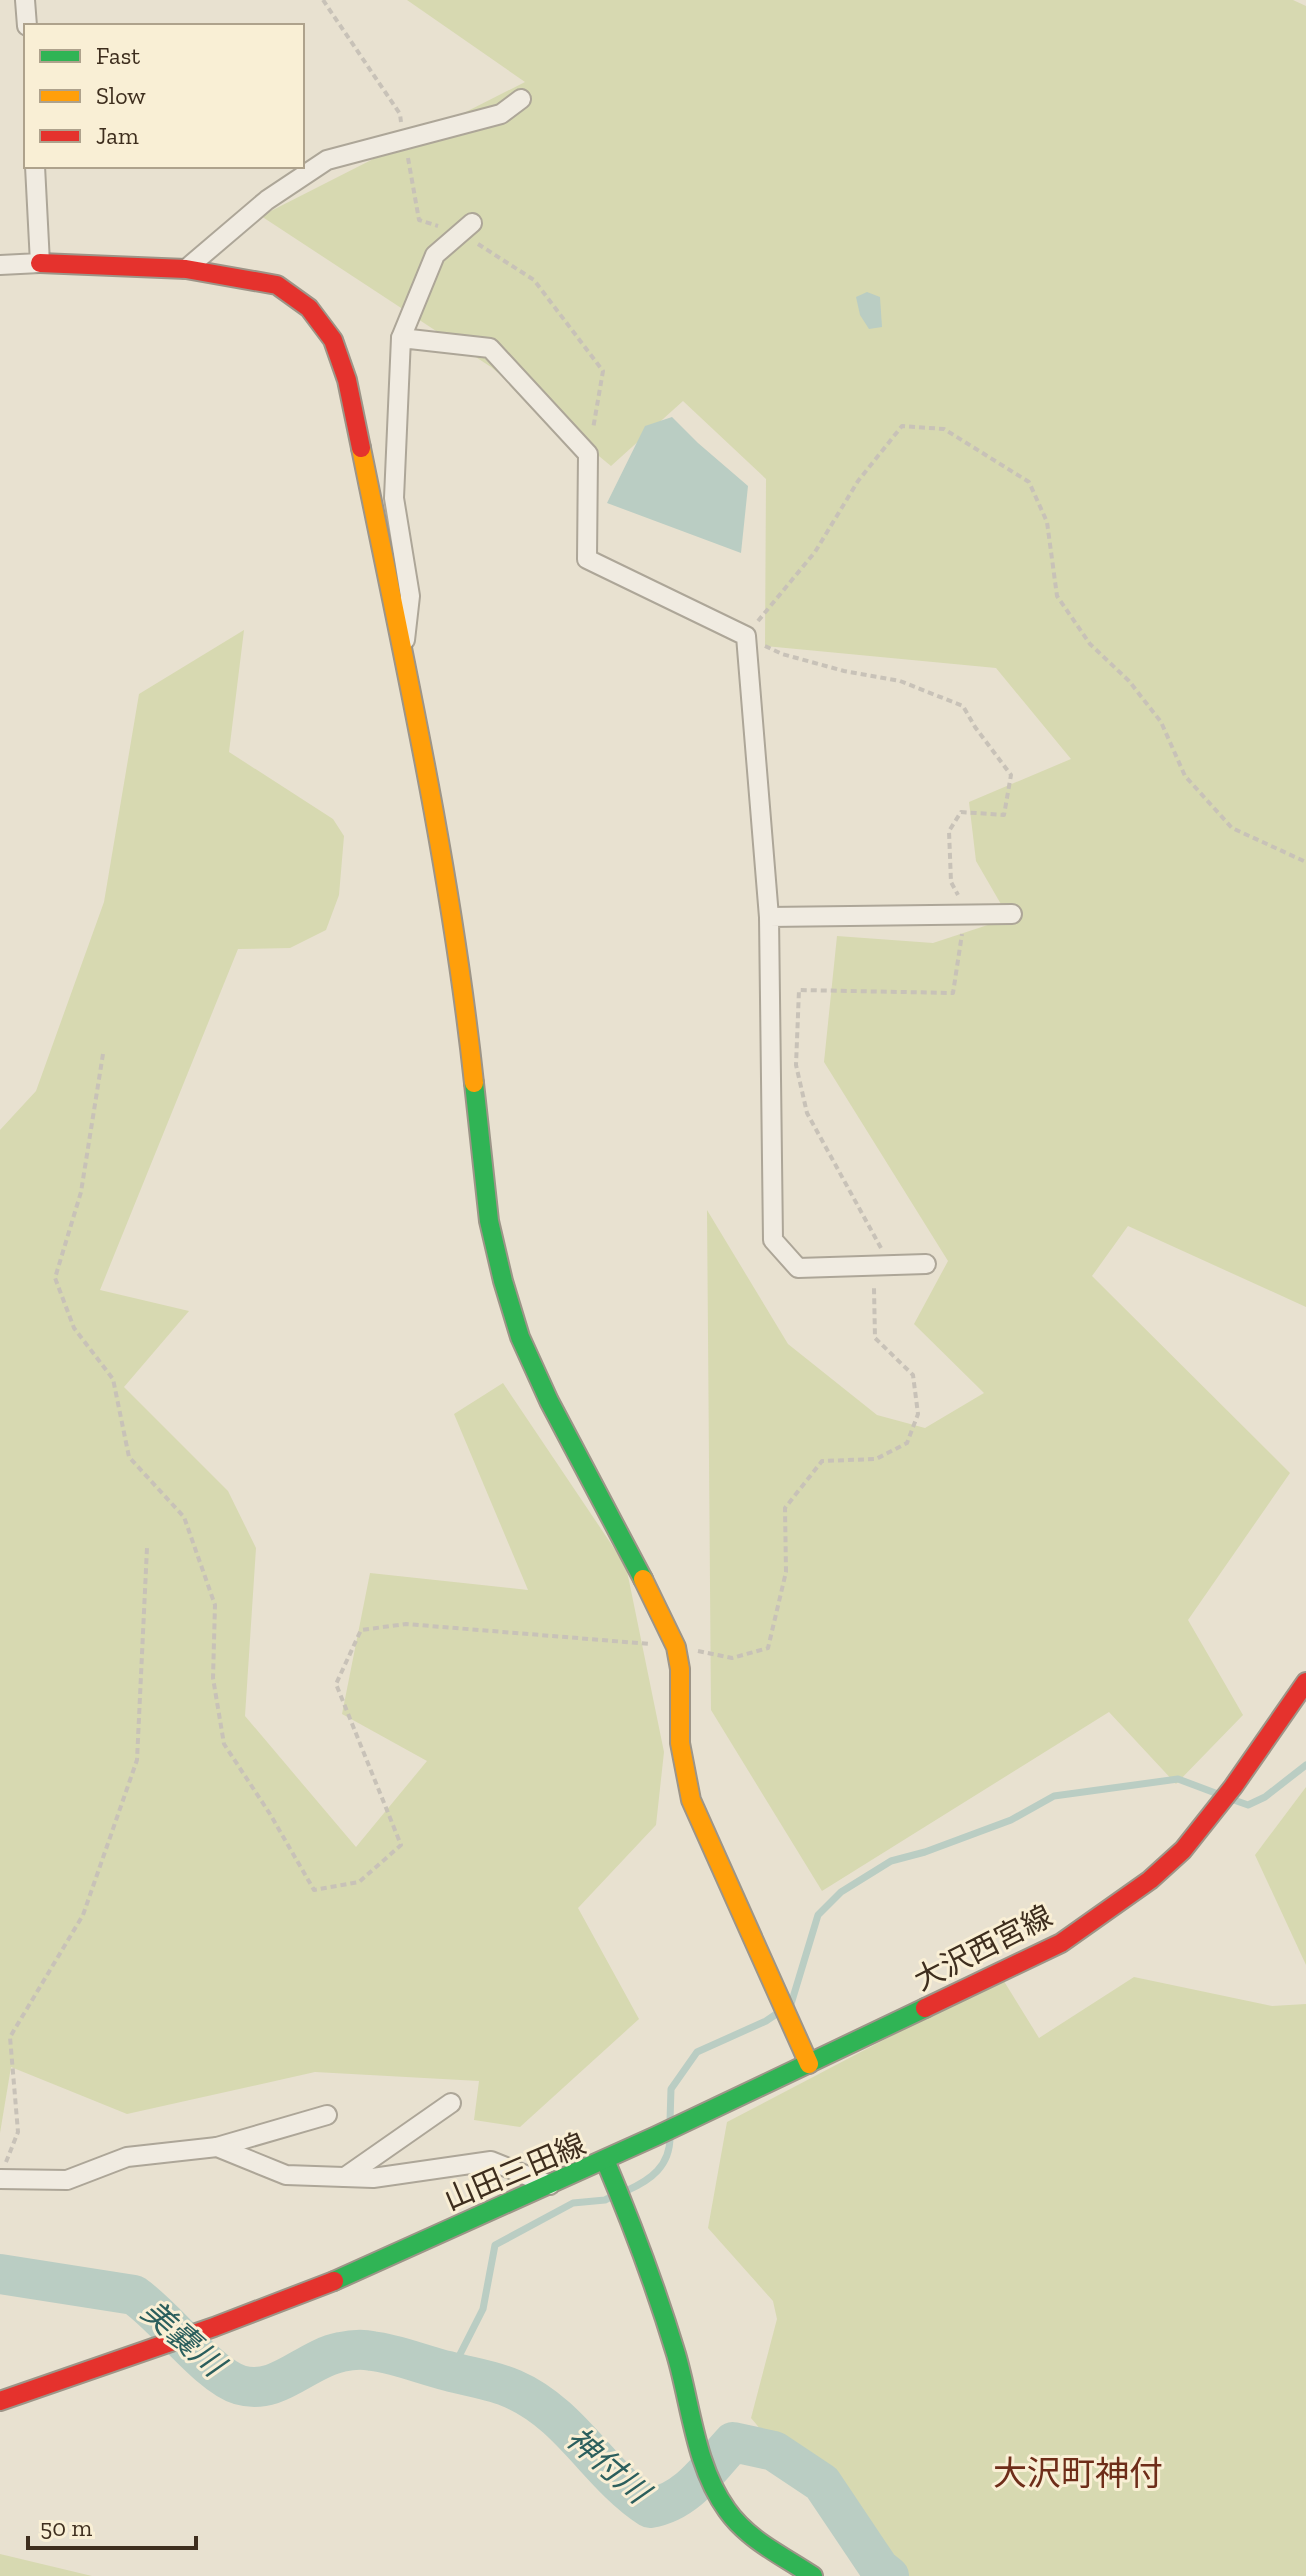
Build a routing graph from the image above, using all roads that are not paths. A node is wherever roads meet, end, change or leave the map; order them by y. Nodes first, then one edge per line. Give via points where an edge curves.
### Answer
1 (25, 0) edge
2 (27, 24) edge
3 (521, 99) dead end
4 (35, 168) edge
5 (472, 223) dead end
6 (40, 263) junction
7 (0, 265) edge
8 (186, 269) junction
9 (401, 338) junction
10 (403, 657) junction
11 (1012, 914) dead end
12 (769, 917) junction
13 (926, 1264) dead end
14 (1306, 1682) edge
15 (809, 2064) junction
16 (451, 2103) dead end
17 (327, 2115) dead end
18 (217, 2147) junction
19 (605, 2160) junction
20 (345, 2177) junction
21 (0, 2179) edge
22 (550, 2185) junction
23 (0, 2401) edge
24 (813, 2576) edge

1 - 2 street
3 - 8 street via 501,114 327,160 267,200
4 - 6 street
5 - 9 street via 435,255
6 - 7 street
6 - 8 street
8 - 10 street via 277,285 309,308 333,340 347,380
9 - 10 street via 394,498 410,596
9 - 12 street via 490,348 588,454 587,559 746,636
10 - 15 street via 435,808 465,998 489,1221 503,1281 520,1337 549,1401 676,1647 680,1743 691,1800
11 - 12 street
12 - 13 street via 773,1240 798,1268
14 - 15 street, 大沢西宮線 via 1214,1812 1150,1880 1061,1943
15 - 19 street, 大沢西宮線
16 - 20 street
17 - 18 street
18 - 20 street via 286,2175
18 - 21 street via 127,2157 67,2180
19 - 22 street, 山田三田線
19 - 24 street, 山田三田線 via 639,2239 715,2489 737,2523
20 - 22 street via 373,2178 491,2161
22 - 23 street, 山田三田線 via 328,2284

